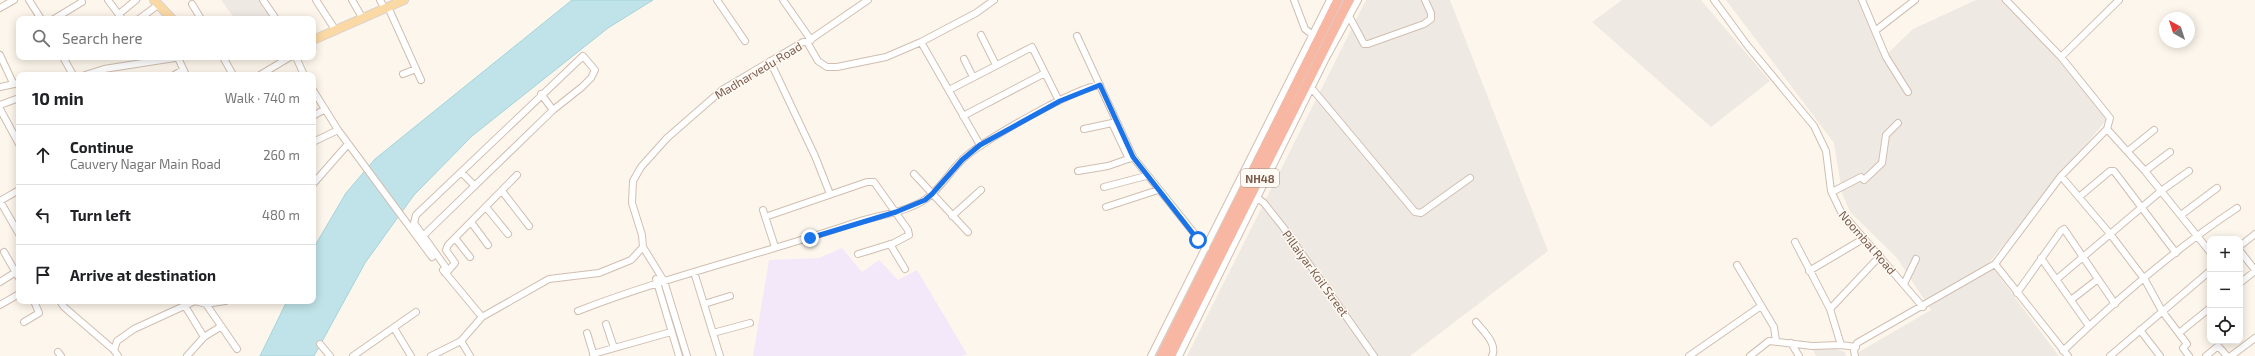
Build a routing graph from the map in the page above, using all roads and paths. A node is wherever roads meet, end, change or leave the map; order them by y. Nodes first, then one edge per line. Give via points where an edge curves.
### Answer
1 (14, 0) edge
2 (29, 0) edge
3 (108, 0) edge
4 (136, 0) edge
5 (263, 0) edge
6 (316, 0) edge
7 (352, 0) edge
8 (380, 0) edge
9 (404, 0) edge
10 (717, 0) edge
11 (784, 0) edge
12 (868, 0) edge
13 (994, 0) edge
14 (1294, 0) edge
15 (1330, 0) edge
16 (1338, 0) edge
17 (1349, 0) edge
18 (1358, 0) edge
19 (1425, 0) edge
20 (1714, 0) edge
21 (1915, 0) edge
22 (2006, 0) edge
23 (2120, 0) edge
24 (1864, 1) edge
25 (82, 2) dead end
26 (156, 2) edge
27 (192, 4) dead end
28 (0, 8) edge
29 (386, 8) junction
30 (39, 16) edge
31 (59, 16) edge
32 (120, 16) edge
33 (122, 16) edge
34 (142, 16) edge
35 (169, 16) edge
36 (199, 16) edge
37 (274, 16) edge
38 (1348, 16) junction
39 (363, 19) junction
40 (1875, 31) junction
41 (336, 32) junction
42 (981, 35) dead end
43 (1077, 36) dead end
44 (316, 39) edge
45 (744, 41) dead end
46 (809, 41) junction
47 (1322, 41) junction
48 (921, 42) junction
49 (0, 55) edge
50 (2061, 57) junction
51 (964, 59) dead end
52 (65, 60) edge
53 (147, 60) edge
54 (180, 60) edge
55 (225, 60) edge
56 (285, 60) edge
57 (297, 60) edge
58 (770, 61) junction
59 (996, 65) junction
60 (416, 69) junction
61 (71, 72) edge
62 (101, 72) edge
63 (185, 72) edge
64 (231, 72) edge
65 (265, 72) edge
66 (303, 72) edge
67 (1045, 73) junction
68 (403, 74) dead end
69 (973, 77) junction
70 (421, 80) dead end
71 (16, 83) edge
72 (1100, 85) junction
73 (1309, 86) junction
74 (0, 87) edge
75 (949, 90) junction
76 (1908, 92) dead end
77 (541, 94) junction
78 (316, 95) edge
79 (16, 99) edge
80 (1060, 101) junction
81 (0, 104) edge
82 (0, 109) edge
83 (325, 109) junction
84 (553, 110) junction
85 (316, 114) edge
86 (963, 116) junction
87 (1114, 122) junction
88 (1898, 123) dead end
89 (1084, 129) dead end
90 (2107, 129) junction
91 (338, 130) junction
92 (2154, 130) dead end
93 (16, 138) edge
94 (316, 141) edge
95 (348, 144) junction
96 (980, 145) junction
97 (2128, 151) junction
98 (2170, 152) dead end
99 (1131, 158) junction
100 (1078, 171) dead end
101 (2145, 171) junction
102 (2189, 171) dead end
103 (462, 173) junction
104 (914, 174) dead end
105 (517, 175) dead end
106 (1146, 176) junction
107 (2061, 176) junction
108 (1470, 178) dead end
109 (316, 181) edge
110 (476, 186) junction
111 (1104, 188) dead end
112 (2218, 188) dead end
113 (981, 190) dead end
114 (1158, 190) junction
115 (502, 191) junction
116 (2161, 191) junction
117 (16, 192) edge
118 (1832, 192) junction
119 (830, 194) junction
120 (932, 194) junction
121 (1255, 196) junction
122 (2079, 197) junction
123 (486, 207) junction
124 (1106, 207) dead end
125 (2142, 208) junction
126 (2237, 208) dead end
127 (763, 210) dead end
128 (896, 212) junction
129 (952, 216) junction
130 (2181, 216) junction
131 (765, 217) junction
132 (471, 222) junction
133 (529, 226) dead end
134 (16, 229) edge
135 (968, 232) dead end
136 (508, 234) dead end
137 (424, 235) junction
138 (2111, 235) junction
139 (2197, 235) junction
140 (2254, 237) edge
141 (455, 238) junction
142 (1863, 239) junction
143 (1795, 242) dead end
144 (890, 244) junction
145 (2243, 244) edge
146 (488, 245) dead end
147 (643, 247) junction
148 (775, 247) junction
149 (1206, 248) junction
150 (2207, 248) edge
151 (4, 252) dead end
152 (2176, 253) junction
153 (858, 254) dead end
154 (2243, 255) edge
155 (1880, 256) junction
156 (470, 257) dead end
157 (2083, 257) junction
158 (2041, 258) junction
159 (1916, 259) dead end
160 (1995, 264) junction
161 (1737, 265) dead end
162 (905, 269) dead end
163 (16, 270) edge
164 (656, 270) junction
165 (1808, 271) junction
166 (2255, 271) edge
167 (446, 272) junction
168 (694, 272) junction
169 (2209, 272) edge
170 (16, 274) edge
171 (2057, 279) junction
172 (2098, 279) junction
173 (2144, 280) junction
174 (664, 281) junction
175 (2243, 281) edge
176 (0, 282) edge
177 (657, 283) junction
178 (1904, 284) junction
179 (2017, 293) junction
180 (16, 296) edge
181 (730, 296) dead end
182 (2071, 300) junction
183 (35, 304) edge
184 (62, 304) edge
185 (189, 304) edge
186 (206, 304) edge
187 (704, 304) junction
188 (2115, 304) junction
189 (0, 305) edge
190 (185, 306) junction
191 (1761, 306) junction
192 (1923, 307) junction
193 (1830, 309) junction
194 (578, 311) dead end
195 (2162, 311) junction
196 (2207, 311) edge
197 (416, 312) dead end
198 (482, 317) junction
199 (24, 322) dead end
200 (1476, 322) dead end
201 (750, 323) dead end
202 (606, 324) dead end
203 (2089, 326) junction
204 (220, 327) junction
205 (394, 328) junction
206 (2140, 330) junction
207 (671, 332) junction
208 (587, 333) dead end
209 (713, 333) junction
210 (2179, 334) junction
211 (204, 337) junction
212 (2255, 338) edge
213 (461, 341) junction
214 (1776, 341) junction
215 (1791, 343) junction
216 (320, 344) dead end
217 (1841, 344) junction
218 (1856, 346) junction
219 (614, 348) junction
220 (237, 349) dead end
221 (2064, 350) junction
222 (116, 353) edge
223 (593, 355) edge
224 (187, 356) edge
225 (330, 356) edge
226 (353, 356) edge
227 (411, 356) edge
228 (431, 356) edge
229 (470, 356) edge
230 (679, 356) edge
231 (687, 356) edge
232 (720, 356) edge
233 (1151, 356) edge
234 (1161, 356) edge
235 (1170, 356) edge
236 (1179, 356) edge
237 (1374, 356) edge
238 (1492, 356) edge
239 (1689, 356) edge
240 (1750, 356) edge
241 (1799, 356) edge
242 (1855, 356) edge
243 (2068, 356) edge
244 (2110, 356) edge
245 (2160, 356) edge
246 (2189, 356) edge
247 (2206, 356) edge
248 (2227, 356) edge
249 (2231, 356) edge

1 - 28 street
2 - 30 street
3 - 32 street
4 - 33 street
5 - 37 street
6 - 41 street
7 - 39 street
8 - 29 street
9 - 29 main road
10 - 45 street
11 - 46 street
12 - 46 street
13 - 48 street, Madharvedu Road via 976,13
14 - 47 street via 1304,26
15 - 47 street
16 - 47 highway, NH48
17 - 47 highway, NH48
18 - 38 street
19 - 38 street via 1431,19 1424,24 1368,44 1364,44
20 - 118 street, Noombal Road via 1747,45 1814,126 1826,153
21 - 40 street
22 - 50 street
23 - 50 street
24 - 40 street
25 - 31 street
26 - 34 street
26 - 35 main road
27 - 36 street
29 - 39 main road
29 - 60 street
38 - 47 street
39 - 41 main road
40 - 76 street via 1886,57
41 - 44 main road
42 - 59 street
43 - 72 street
46 - 48 street, Madharvedu Road via 820,63 831,67 886,57
46 - 58 street, Madharvedu Road via 799,43
47 - 73 highway, NH48
47 - 149 street
47 - 234 highway, NH48
48 - 75 street
49 - 71 street
50 - 90 street via 2110,118
51 - 69 street
52 - 61 street
53 - 62 street
54 - 63 street
55 - 64 street
56 - 65 street
57 - 66 street
58 - 119 street
58 - 147 street, Madharvedu Road via 722,90 667,138 641,167 632,182 632,203
59 - 67 street via 1032,47
59 - 69 street
60 - 68 street
60 - 70 street
67 - 80 street
67 - 86 street
69 - 75 street
71 - 74 street
72 - 80 street
72 - 87 street
73 - 108 street via 1415,212 1421,213
73 - 121 highway, NH48
75 - 86 street
77 - 84 street
77 - 84 street via 582,56 593,67 594,73 591,78
77 - 103 street
78 - 83 street
79 - 81 street
80 - 96 street
82 - 93 street
83 - 85 street
83 - 91 street
84 - 110 street
86 - 96 street
87 - 89 street
87 - 99 street
88 - 118 street via 1886,135 1882,163 1864,180 1861,177 1852,180
90 - 97 street
90 - 107 street
91 - 94 street
91 - 95 street
92 - 97 street
95 - 109 street
95 - 167 street
96 - 120 street
97 - 101 street
98 - 101 street
99 - 100 street via 1108,166
99 - 106 street
101 - 116 street
102 - 116 street
103 - 110 street
103 - 137 street via 416,215 414,223
104 - 120 street
105 - 115 street
106 - 111 street
106 - 114 street
107 - 122 street
107 - 160 street
110 - 137 street
112 - 130 street
113 - 129 street
114 - 124 street
114 - 149 street
115 - 123 street
115 - 133 street
116 - 125 street
116 - 130 street
117 - 134 street via 0,201
118 - 142 street, Noombal Road via 1841,212
119 - 128 street via 874,182
119 - 131 street
120 - 128 street
120 - 129 street
121 - 235 highway, NH48
121 - 236 street
121 - 237 street, Pillaiyar Koil Street via 1283,227
122 - 125 street via 2110,170 2114,171
122 - 138 street
123 - 132 street
123 - 136 street
125 - 138 street
125 - 152 street
126 - 139 street
127 - 131 street
128 - 144 street via 909,235
128 - 148 street
129 - 135 street
130 - 139 street
131 - 148 street
132 - 141 street
132 - 146 street
137 - 167 street
138 - 157 street
138 - 173 street
139 - 150 street
139 - 152 street
140 - 145 street
141 - 156 street
141 - 167 street via 446,249 455,263
142 - 155 street, Noombal Road
142 - 165 street
143 - 165 street
144 - 153 street
144 - 162 street
147 - 164 street, Madharvedu Road
147 - 198 street via 631,260 599,272 549,279
148 - 168 street
149 - 233 street
151 - 163 street
152 - 173 street
154 - 166 street
155 - 178 street, Noombal Road
155 - 193 street
157 - 158 street via 2064,229
157 - 171 street
157 - 172 street
158 - 171 street
158 - 179 street
159 - 178 street
160 - 179 street
160 - 192 street
161 - 191 street
164 - 174 street, Madharvedu Road
164 - 177 street
165 - 193 street
166 - 175 street
167 - 198 street
168 - 174 street
168 - 187 street
169 - 195 street
170 - 176 street
171 - 182 street
172 - 182 street
172 - 188 street
173 - 188 street
173 - 195 street
174 - 177 street
174 - 231 street, Madharvedu Road
177 - 194 street
177 - 207 street
178 - 192 street, Noombal Road
179 - 221 street
180 - 189 street
181 - 187 street
182 - 203 street
183 - 199 street via 39,313
184 - 222 street
185 - 190 street
186 - 204 street
187 - 209 street
188 - 203 street
190 - 211 street
190 - 222 street via 134,329 117,341
191 - 214 street via 1774,327
191 - 239 street
192 - 218 street via 1857,343
193 - 217 street
195 - 206 street
195 - 210 street
196 - 210 street
197 - 205 street
198 - 213 street
200 - 238 street via 1493,345
201 - 209 street
202 - 219 street
203 - 221 street
204 - 211 street
204 - 220 street
205 - 226 street
205 - 227 street
206 - 244 street
206 - 245 street
207 - 219 street
207 - 230 street
208 - 223 street
209 - 232 street
210 - 246 street via 2187,344 2183,348
211 - 224 street
212 - 249 street
213 - 228 street
213 - 229 street
214 - 215 street
214 - 240 street via 1769,341
215 - 217 street via 1812,346
215 - 241 street
216 - 225 street
217 - 218 street
218 - 242 street
219 - 223 street
221 - 243 street
247 - 248 street via 2218,346

